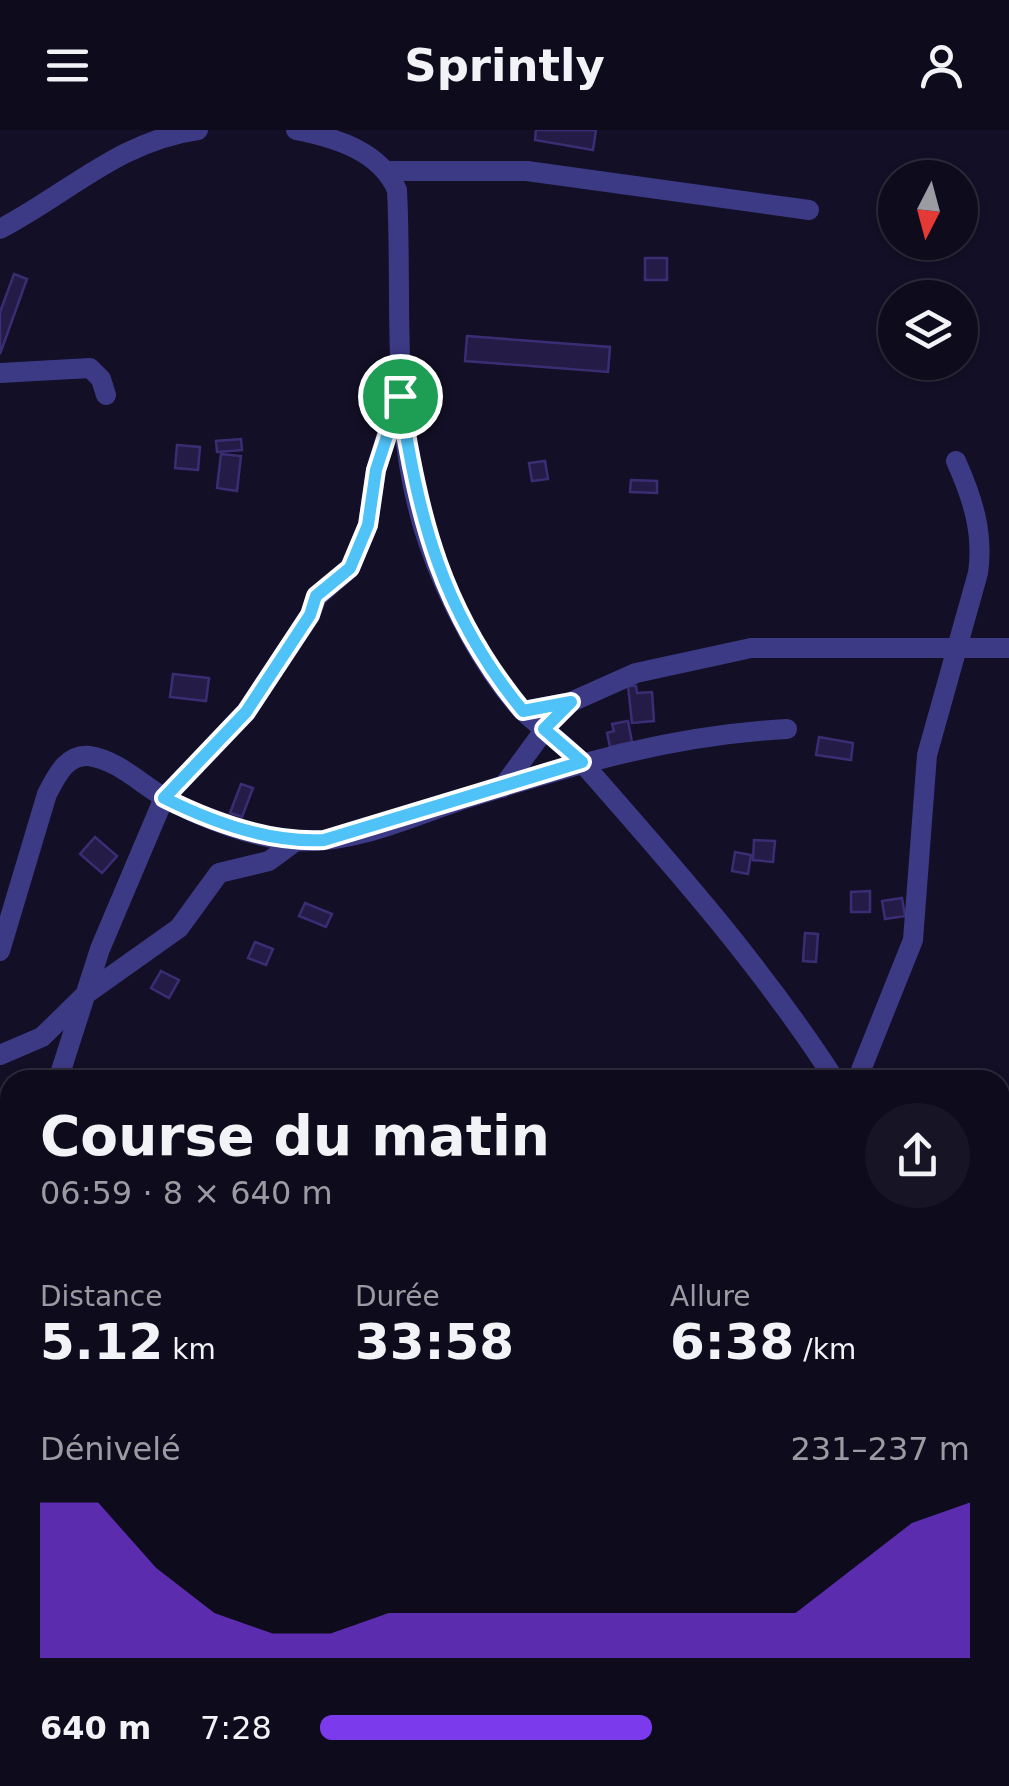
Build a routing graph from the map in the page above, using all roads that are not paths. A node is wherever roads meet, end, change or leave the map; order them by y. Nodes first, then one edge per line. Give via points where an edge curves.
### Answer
1 (198, 130) edge
2 (296, 130) edge
3 (388, 171) junction
4 (809, 210) dead end
5 (0, 229) edge
6 (0, 374) edge
7 (106, 395) dead end
8 (400, 396) junction
9 (956, 460) dead end
10 (1009, 648) edge
11 (954, 649) junction
12 (571, 702) junction
13 (523, 711) junction
14 (544, 729) junction
15 (787, 730) dead end
16 (582, 762) junction
17 (502, 788) junction
18 (164, 798) junction
19 (296, 842) junction
20 (0, 951) edge
21 (86, 994) junction
22 (0, 1054) edge
23 (61, 1070) edge
24 (829, 1070) edge
25 (862, 1070) edge

1 - 5 street via 134,145
2 - 3 street via 369,156
3 - 4 street via 527,170
3 - 8 street via 397,190
6 - 7 street via 90,368
8 - 13 street via 427,541 449,595
8 - 18 street via 376,470 368,525 350,568 316,596 246,712
9 - 11 street via 972,496 982,548
10 - 11 street
11 - 12 street via 751,648 636,673
11 - 25 street via 927,755 913,940
12 - 13 street
12 - 14 street
13 - 14 street
14 - 16 street
14 - 17 street
15 - 16 street via 676,739
16 - 17 street
16 - 24 street via 731,937
17 - 19 street via 355,834
18 - 19 street via 206,819
18 - 20 street via 115,765 88,756 70,762 47,794
18 - 21 street
19 - 21 street via 269,862 220,872 178,928
21 - 22 street via 42,1037
21 - 23 street

